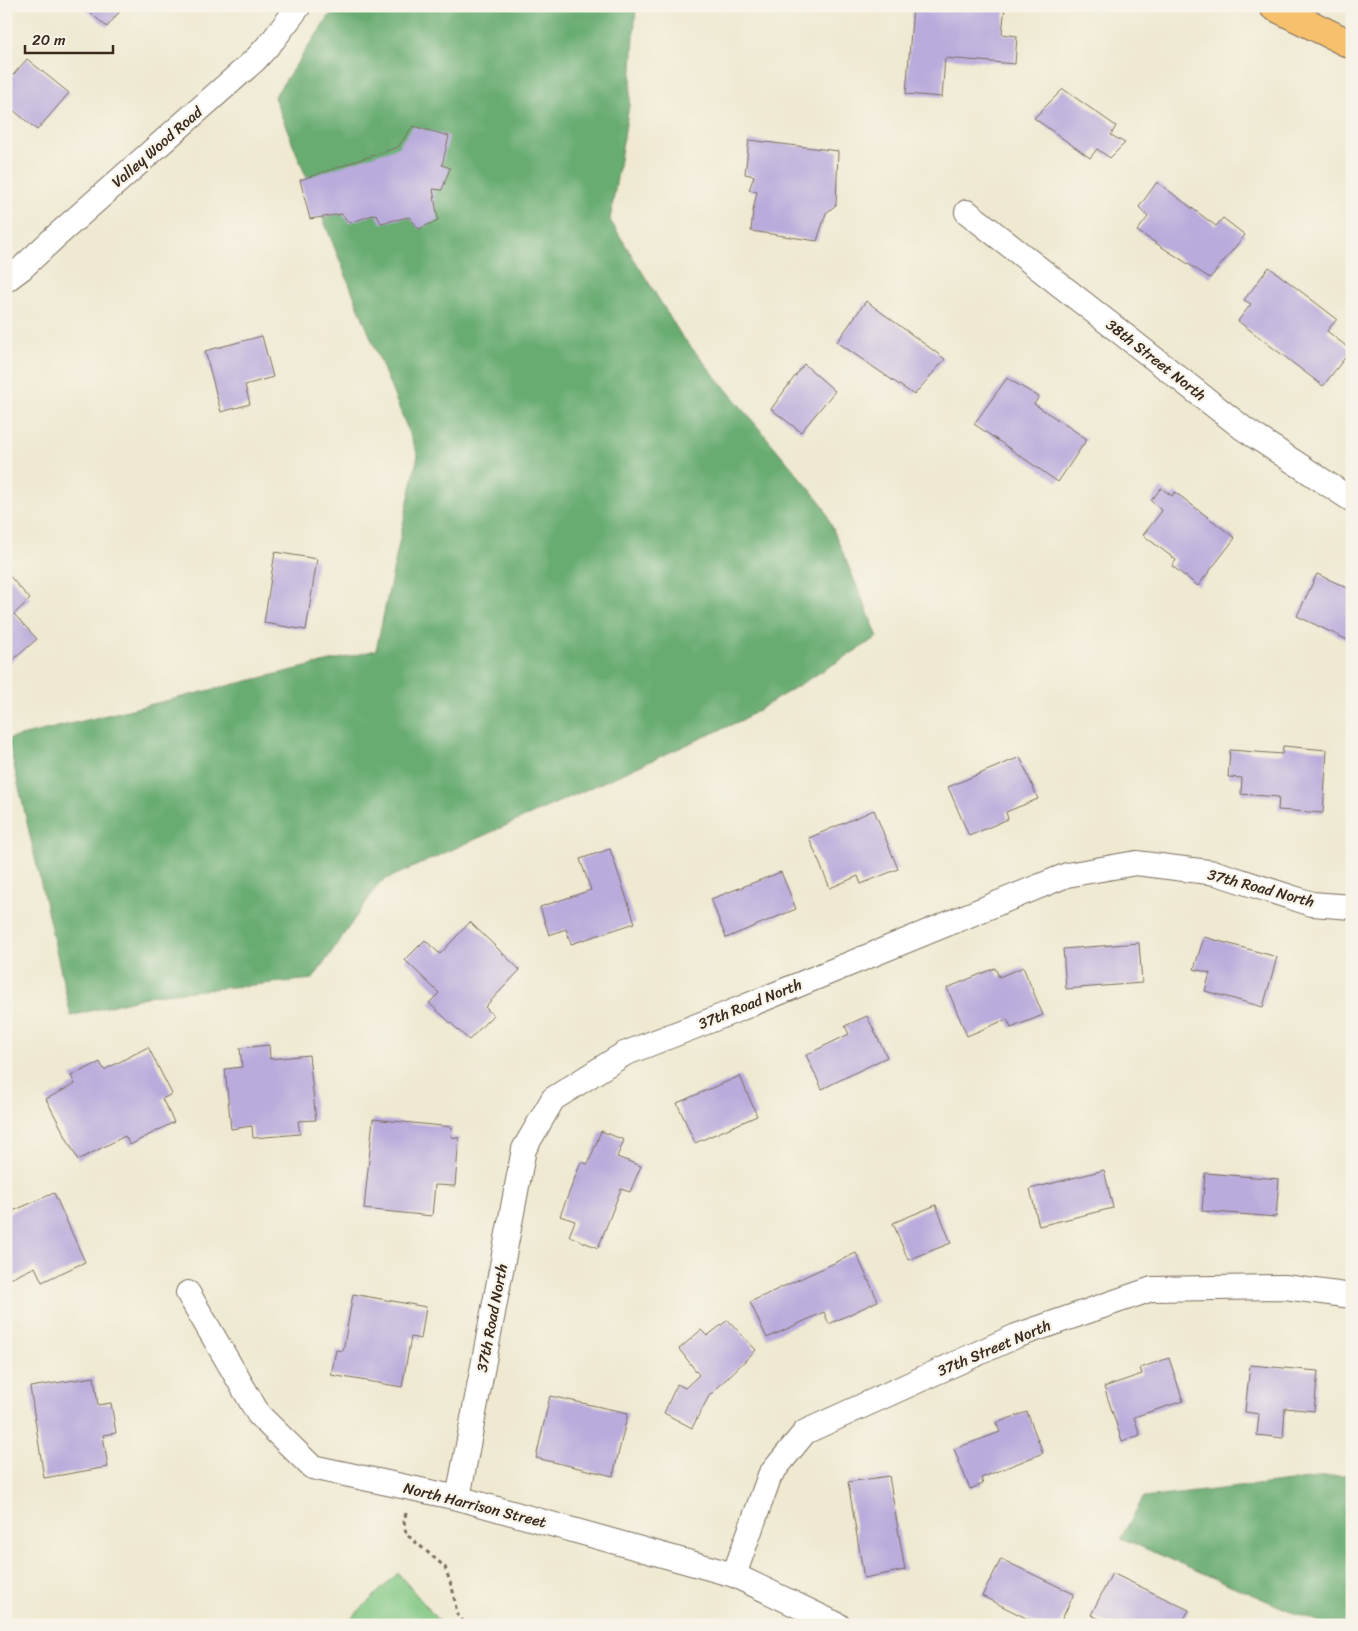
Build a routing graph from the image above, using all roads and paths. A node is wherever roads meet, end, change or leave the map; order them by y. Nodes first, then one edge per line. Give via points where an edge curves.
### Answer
1 (299, 6) edge
2 (1273, 6) edge
3 (1352, 45) edge
4 (967, 212) dead end
5 (6, 280) edge
6 (1352, 500) edge
7 (1352, 907) edge
8 (188, 1293) dead end
9 (1352, 1296) edge
10 (415, 1489) junction
11 (458, 1498) junction
12 (734, 1575) junction
13 (466, 1625) edge
14 (838, 1625) edge

1 - 5 street, Valley Wood Road via 255,60
2 - 3 main road
4 - 6 street, 38th Street North via 1244,429
7 - 11 street, 37th Road North via 1312,904 1216,873 1136,863 1067,875 624,1054 553,1099 524,1149
8 - 10 street, North Harrison Street via 259,1416 312,1467
9 - 12 street, 37th Street North via 1285,1287 1152,1289 1016,1336 805,1432 770,1475
10 - 11 street, North Harrison Street
10 - 13 path via 404,1521 406,1534 446,1567 457,1614
11 - 12 street, North Harrison Street
12 - 14 street, North Harrison Street

